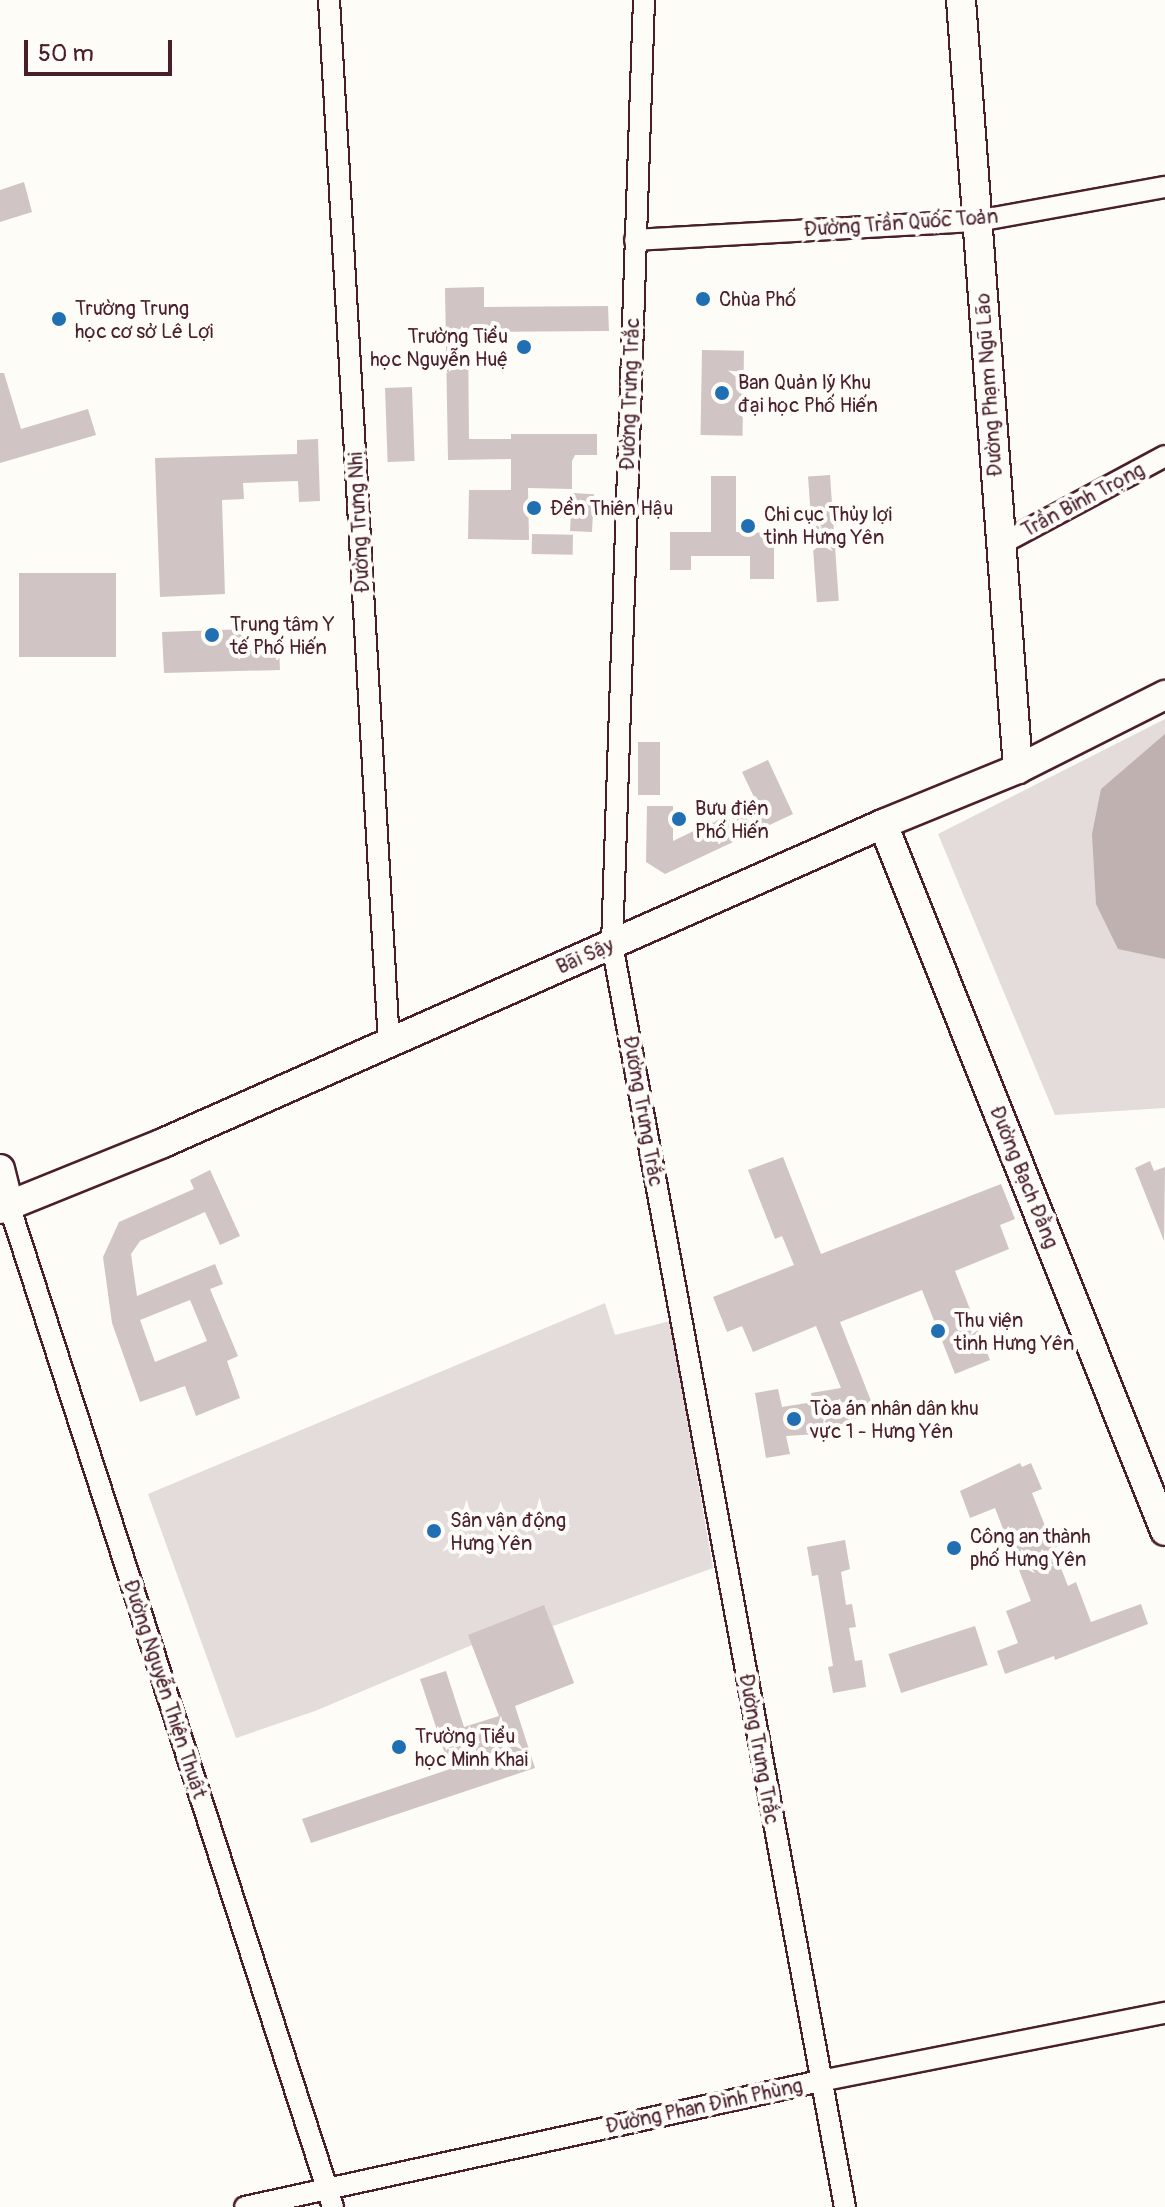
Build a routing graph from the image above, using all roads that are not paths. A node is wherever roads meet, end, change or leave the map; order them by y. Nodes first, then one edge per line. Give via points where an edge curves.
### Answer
1 (329, 0) edge
2 (644, 0) edge
3 (961, 0) edge
4 (1165, 187) edge
5 (977, 221) junction
6 (635, 240) junction
7 (1165, 456) edge
8 (1001, 544) junction
9 (1165, 695) edge
10 (1018, 769) junction
11 (883, 824) junction
12 (612, 944) junction
13 (389, 1043) junction
14 (0, 1169) edge
15 (4, 1207) edge
16 (1165, 1531) edge
17 (1165, 2013) edge
18 (820, 2081) junction
19 (330, 2198) edge
20 (245, 2207) edge
21 (845, 2207) edge

1 - 13 street, Đường Trưng Nhị
2 - 6 street, Đường Trưng Trắc
3 - 5 street, Đường Phạm Ngũ Lão
4 - 5 street, Đường Trần Quốc Toản
5 - 6 street, Đường Trần Quốc Toản
5 - 8 street, Đường Phạm Ngũ Lão
6 - 12 street, Đường Trưng Trắc
7 - 8 street, Trần Bình Trọng
8 - 10 street, Đường Phạm Ngũ Lão
9 - 10 street, Bãi Sậy
10 - 11 street, Bãi Sậy
11 - 12 street, Bãi Sậy
11 - 16 street, Đường Bạch Đằng
12 - 13 street, Bãi Sậy
12 - 18 street, Đường Trưng Trắc
13 - 15 street, Bãi Sậy
14 - 15 street, Đường Nguyễn Thiện Thuật
15 - 19 street, Đường Nguyễn Thiện Thuật
17 - 18 street, Đường Phan Đình Phùng
18 - 19 street, Đường Phan Đình Phùng
18 - 21 street, Đường Trưng Trắc
19 - 20 street, Đường Phan Đình Phùng

